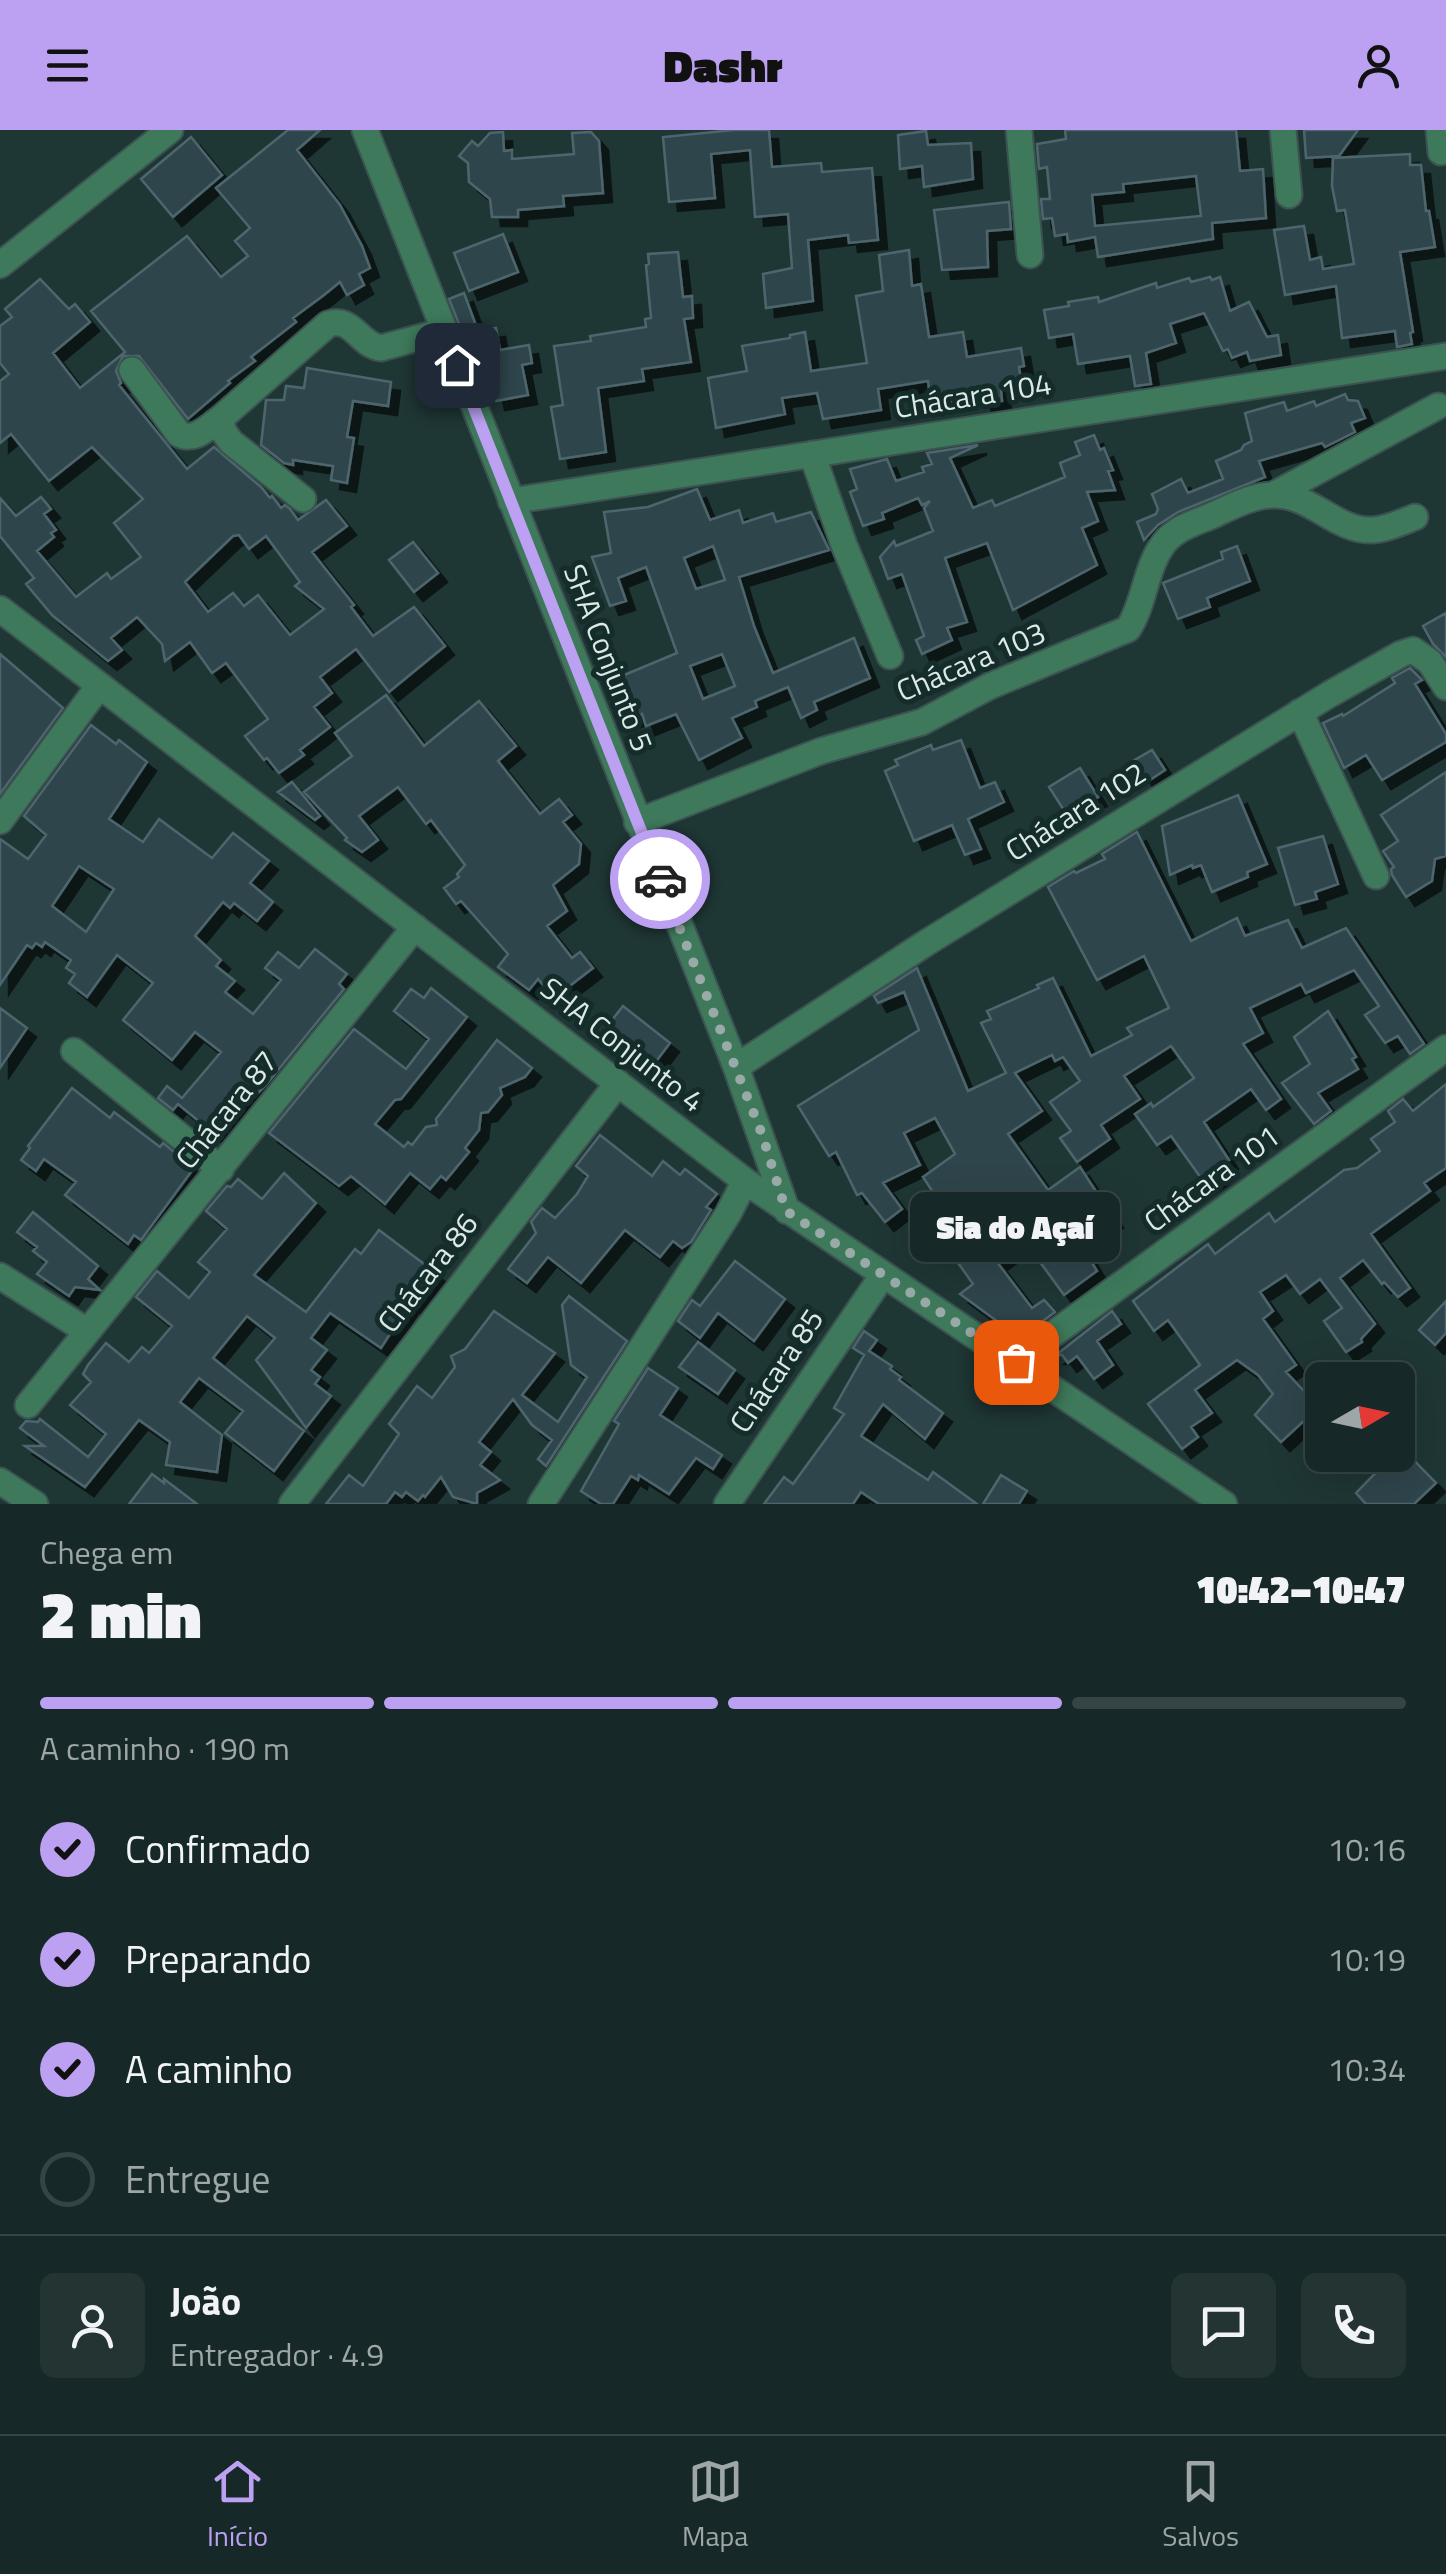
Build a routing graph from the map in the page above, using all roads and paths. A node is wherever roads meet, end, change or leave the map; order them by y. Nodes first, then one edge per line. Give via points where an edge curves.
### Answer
1 (170, 130) edge
2 (365, 130) edge
3 (1019, 130) edge
4 (1283, 130) edge
5 (1289, 195) dead end
6 (1030, 254) dead end
7 (0, 266) edge
8 (444, 330) junction
9 (1446, 356) edge
10 (132, 370) dead end
11 (1438, 406) dead end
12 (220, 418) junction
13 (812, 454) junction
14 (1273, 494) junction
15 (302, 499) dead end
16 (511, 502) junction
17 (1416, 517) dead end
18 (2, 616) edge
19 (890, 656) dead end
20 (99, 686) junction
21 (1446, 687) edge
22 (1300, 712) junction
23 (0, 822) edge
24 (637, 822) junction
25 (1376, 876) dead end
26 (415, 927) junction
27 (1446, 1048) edge
28 (74, 1051) dead end
29 (736, 1067) junction
30 (618, 1083) junction
31 (762, 1134) junction
32 (716, 1158) junction
33 (221, 1169) junction
34 (745, 1181) junction
35 (786, 1211) junction
36 (883, 1275) junction
37 (0, 1276) edge
38 (87, 1331) junction
39 (1016, 1362) junction
40 (28, 1404) dead end
41 (0, 1481) edge
42 (1197, 1496) edge
43 (35, 1504) edge
44 (292, 1504) edge
45 (541, 1504) edge
46 (727, 1504) edge
47 (1224, 1504) edge

1 - 7 street
2 - 8 street, SHA Conjunto 5
3 - 6 street
4 - 5 street
8 - 12 street via 381,348 346,323 328,324
8 - 16 street, SHA Conjunto 5
9 - 13 street, Chácara 104
10 - 12 street via 179,434 195,436
11 - 14 street, Chácara 103
12 - 15 street via 231,442
13 - 16 street, Chácara 104
13 - 19 street
14 - 17 street via 1301,499 1370,530
14 - 24 street, Chácara 103 via 1181,528 1164,544 1128,629 922,722 821,751
16 - 24 street, SHA Conjunto 5
18 - 20 street, SHA Conjunto 4
20 - 23 street
20 - 26 street, SHA Conjunto 4
21 - 22 street, Chácara 102 via 1413,650
22 - 25 street
22 - 29 street, Chácara 102
24 - 29 street, SHA Conjunto 5
26 - 30 street, SHA Conjunto 4
26 - 33 street, Chácara 87
27 - 39 street, Chácara 101
28 - 33 street
29 - 31 street, SHA Conjunto 5
30 - 32 street, SHA Conjunto 4
30 - 44 street, Chácara 86
31 - 32 street via 746,1153
31 - 35 street, SHA Conjunto 5
32 - 34 street, SHA Conjunto 4
33 - 38 street, Chácara 87
34 - 35 street, SHA Conjunto 4
34 - 45 street
35 - 36 street, SHA Conjunto 4
36 - 39 street, SHA Conjunto 4
36 - 46 street, Chácara 85
37 - 38 street
38 - 40 street, Chácara 87
39 - 42 street, SHA Conjunto 4
41 - 43 street
42 - 47 street, SHA Conjunto 4

